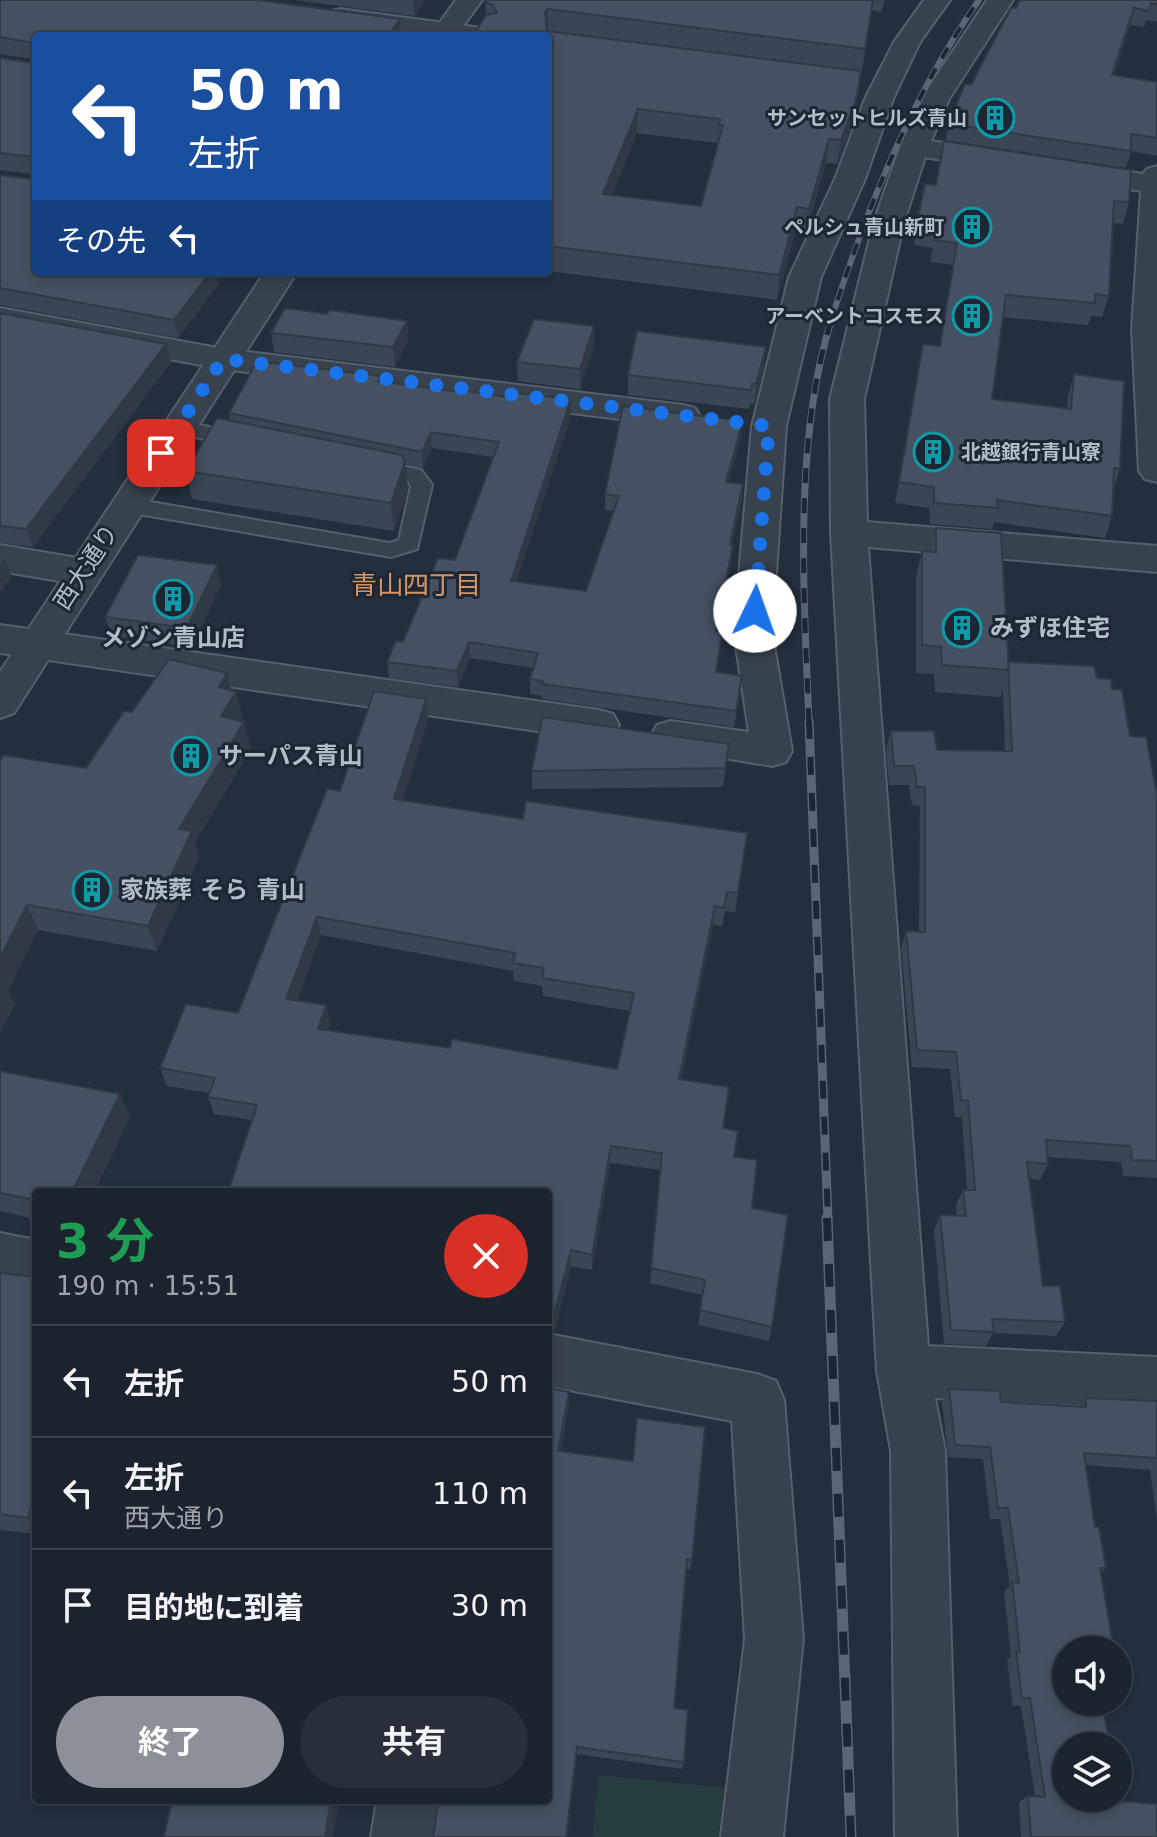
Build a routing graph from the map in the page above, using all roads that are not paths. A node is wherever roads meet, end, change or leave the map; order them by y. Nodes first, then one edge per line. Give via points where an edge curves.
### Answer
1 (469, 0) edge
2 (937, 0) edge
3 (1000, 0) edge
4 (307, 13) edge
5 (432, 32) edge
6 (446, 32) edge
7 (914, 147) junction
8 (1156, 182) edge
9 (278, 276) edge
10 (0, 318) edge
11 (223, 359) junction
12 (738, 422) junction
13 (179, 427) junction
14 (257, 443) edge
15 (351, 462) edge
16 (1157, 471) edge
17 (127, 505) junction
18 (849, 533) junction
19 (0, 558) edge
20 (1157, 559) edge
21 (83, 572) junction
22 (18, 642) edge
23 (0, 703) edge
24 (0, 1257) edge
25 (32, 1263) edge
26 (552, 1361) edge
27 (903, 1371) junction
28 (1157, 1383) edge
29 (407, 1804) edge
30 (402, 1837) edge
31 (752, 1837) edge
32 (926, 1837) edge

1 - 6 street
2 - 12 street via 870,85 850,179
3 - 7 street via 954,67
4 - 5 street
7 - 8 street
7 - 18 street via 889,222 847,399
8 - 16 street via 1148,329
9 - 11 street, 西大通り
10 - 11 street
11 - 12 street
11 - 13 street, 西大通り
12 - 22 street via 753,633 772,751
13 - 14 lane
13 - 17 street, 西大通り
15 - 17 lane via 414,475 420,482 409,544 391,550
17 - 21 street, 西大通り
18 - 20 street
18 - 27 street
19 - 21 street
21 - 22 street, 西大通り
22 - 23 street, 西大通り
24 - 25 street
26 - 31 street via 757,1400 774,1639
27 - 28 street
27 - 32 street via 918,1451
29 - 30 street

